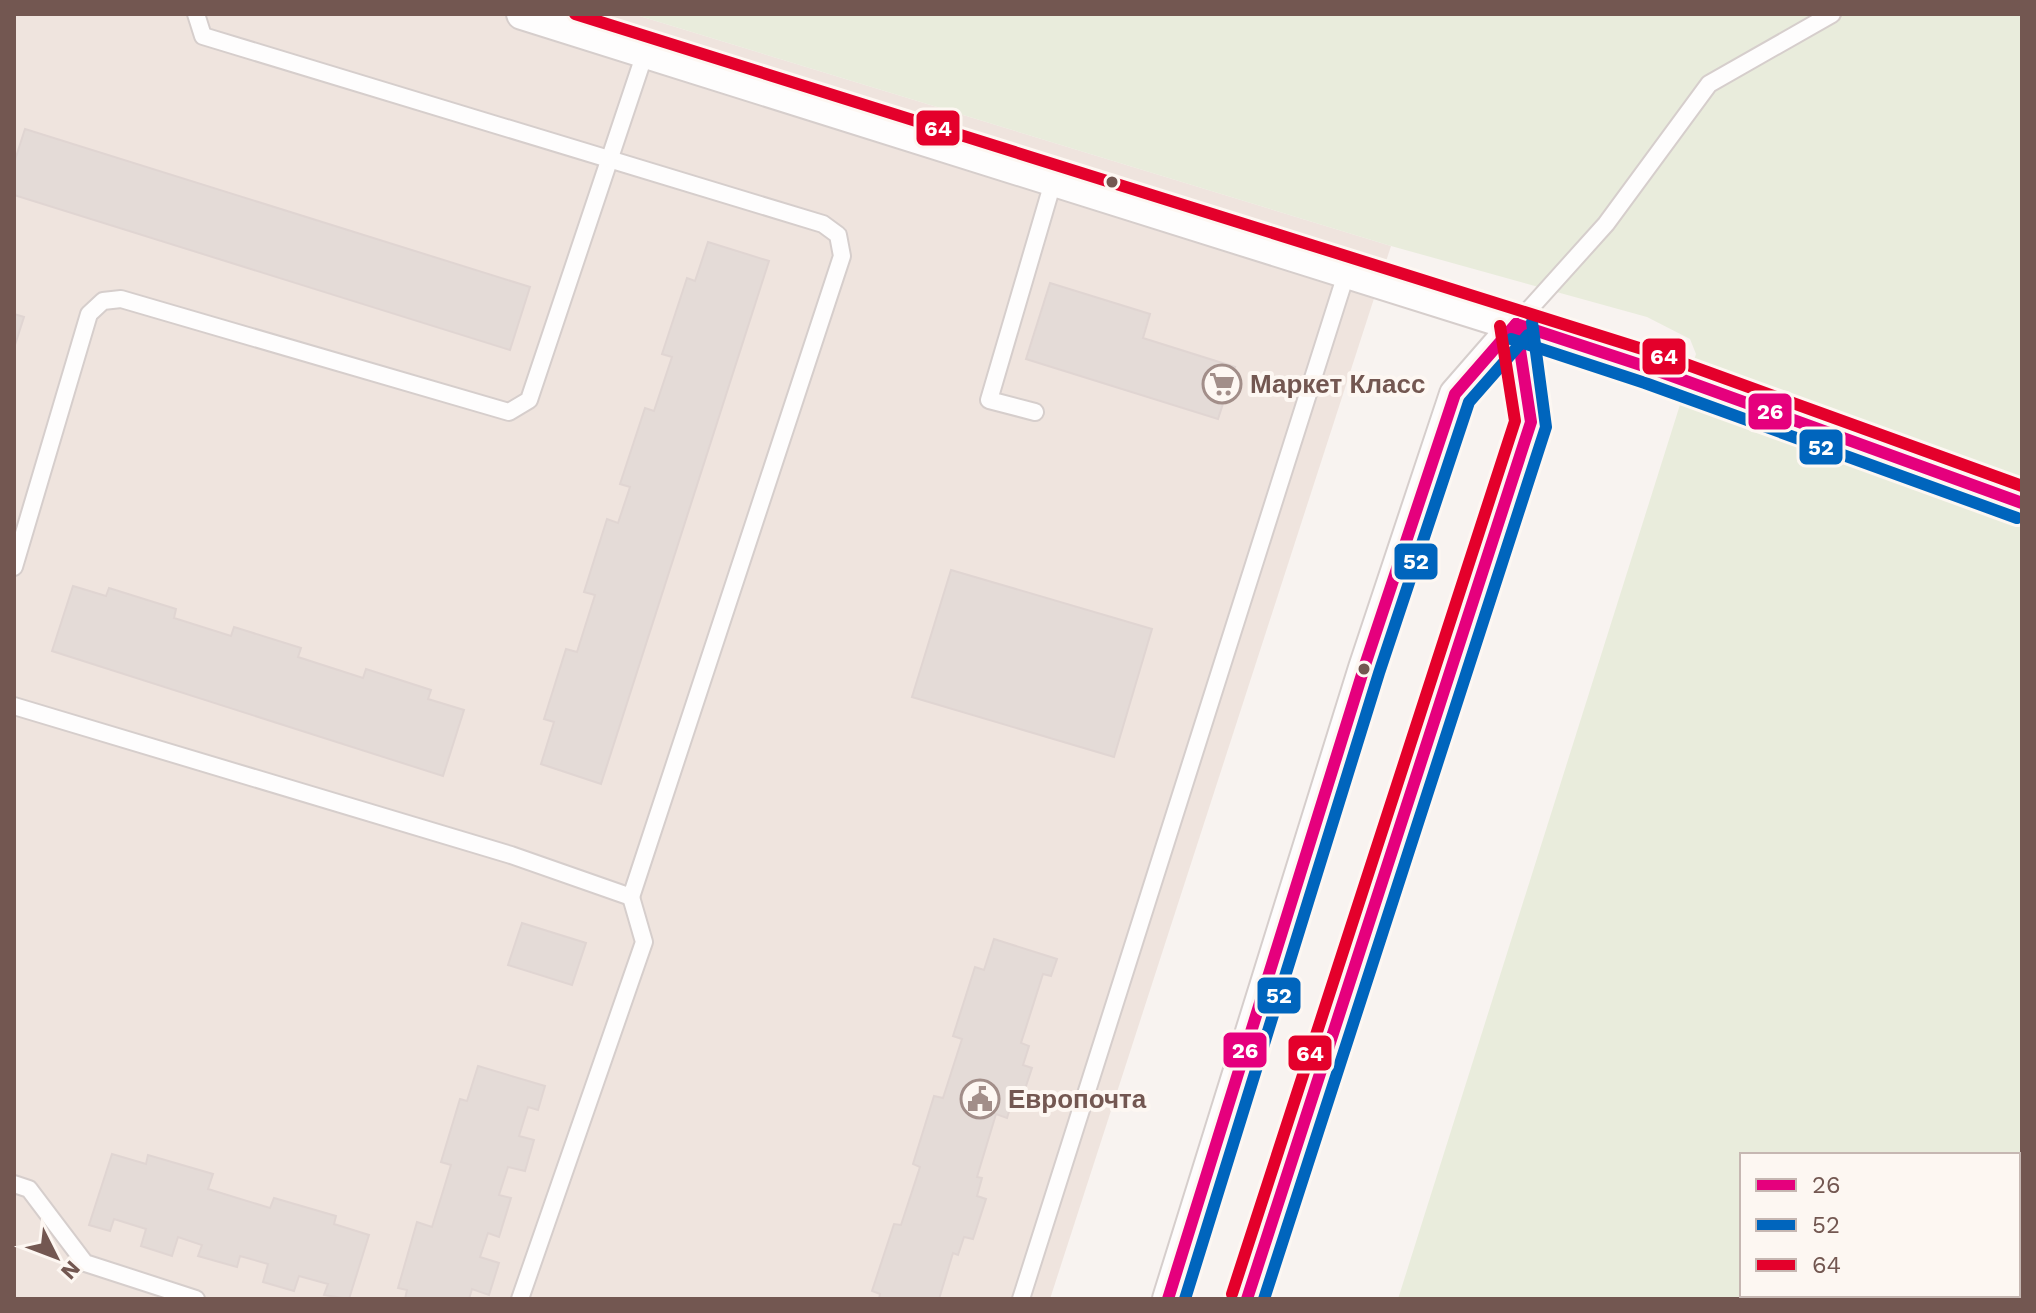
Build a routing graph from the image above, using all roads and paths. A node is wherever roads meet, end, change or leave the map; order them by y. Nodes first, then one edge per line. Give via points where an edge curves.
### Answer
1 (196, 14) edge
2 (522, 14) edge
3 (1832, 14) edge
4 (645, 53) junction
5 (612, 158) junction
6 (1053, 182) junction
7 (1347, 271) junction
8 (1516, 324) junction
9 (1035, 412) dead end
10 (2022, 503) edge
11 (14, 567) edge
12 (14, 706) edge
13 (631, 897) junction
14 (14, 1184) edge
15 (196, 1299) edge
16 (520, 1299) edge
17 (1021, 1299) edge
18 (1168, 1299) edge
19 (1247, 1299) edge

1 - 5 lane via 203,36
2 - 4 street
3 - 8 lane via 1709,84 1606,224
4 - 5 lane
4 - 6 street
5 - 11 lane via 529,400 509,412 220,326 121,299 103,301 89,314
5 - 13 lane via 823,224 838,235 842,256
6 - 7 street
6 - 9 lane via 989,400
7 - 8 street
7 - 17 lane
8 - 10 street
8 - 18 street via 1455,394
8 - 19 street via 1531,422
12 - 13 lane via 524,859
13 - 16 lane via 644,942
14 - 15 lane via 29,1189 85,1263

